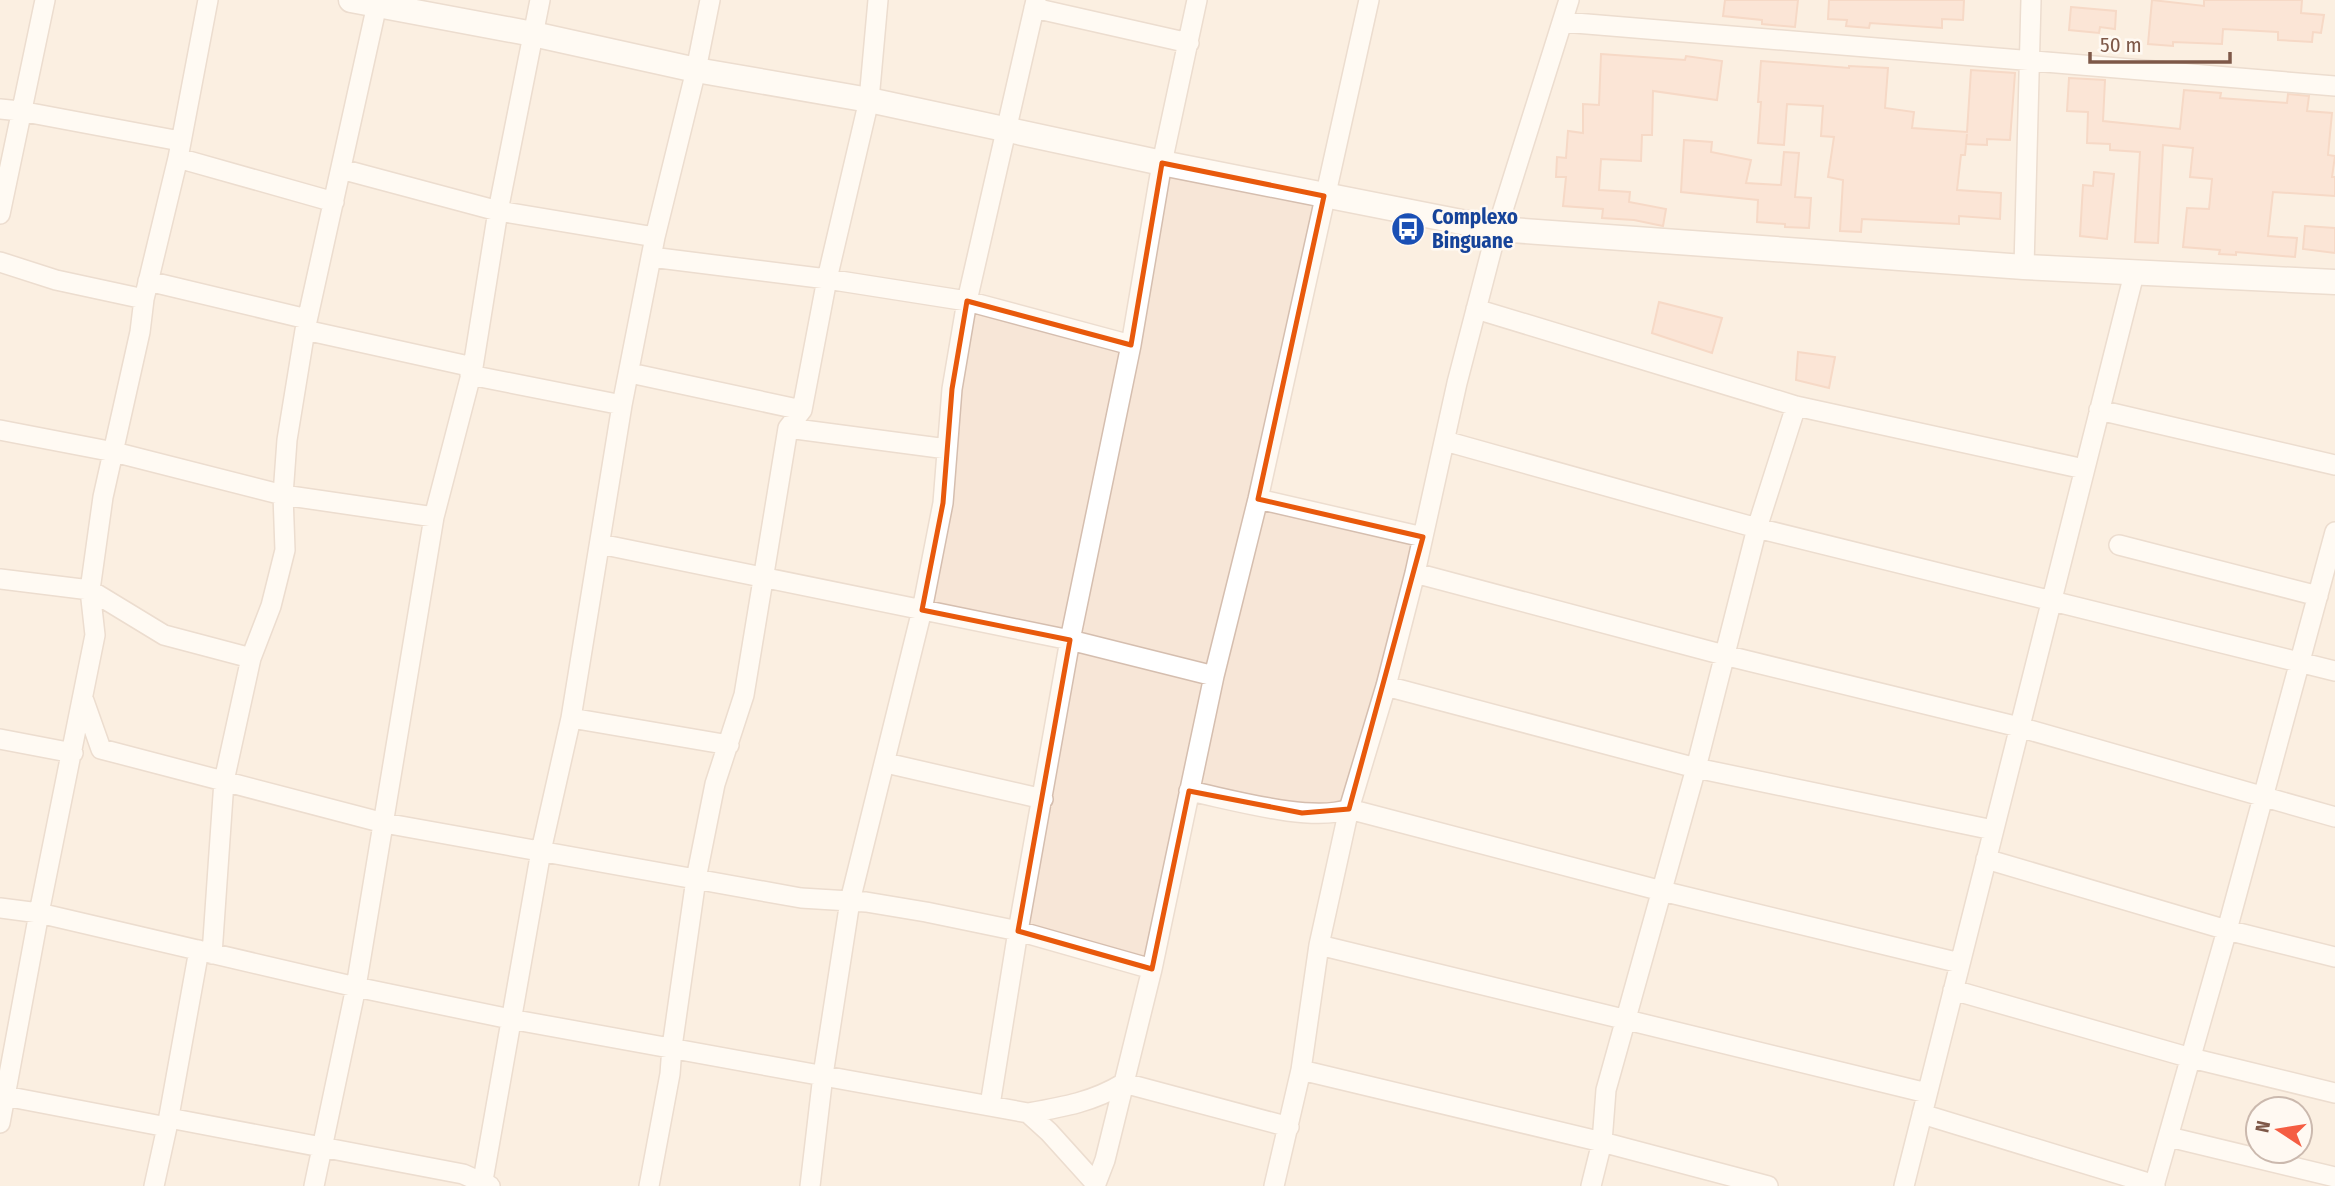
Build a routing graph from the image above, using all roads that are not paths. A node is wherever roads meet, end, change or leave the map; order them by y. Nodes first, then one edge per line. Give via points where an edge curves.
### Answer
1 (45, 0) edge
2 (208, 0) edge
3 (351, 0) edge
4 (540, 0) edge
5 (710, 0) edge
6 (878, 0) edge
7 (1198, 0) edge
8 (1369, 0) edge
9 (1569, 0) edge
10 (2031, 0) edge
11 (378, 3) edge
12 (1035, 4) edge
13 (1563, 22) junction
14 (533, 34) junction
15 (1189, 43) junction
16 (2028, 62) junction
17 (696, 70) junction
18 (2335, 86) edge
19 (869, 100) junction
20 (0, 109) edge
21 (20, 111) junction
22 (1006, 131) junction
23 (179, 150) junction
24 (1162, 163) junction
25 (341, 169) junction
26 (1324, 196) junction
27 (334, 202) junction
28 (498, 211) junction
29 (0, 214) edge
30 (1497, 229) junction
31 (655, 237) junction
32 (651, 257) junction
33 (0, 262) edge
34 (2024, 267) junction
35 (2134, 274) junction
36 (827, 279) junction
37 (2335, 282) edge
38 (146, 290) junction
39 (967, 301) junction
40 (1476, 309) junction
41 (306, 324) junction
42 (1131, 345) junction
43 (472, 371) junction
44 (630, 373) junction
45 (622, 405) junction
46 (1796, 406) junction
47 (802, 410) junction
48 (2099, 410) junction
49 (788, 428) junction
50 (0, 430) edge
51 (1445, 441) junction
52 (947, 449) junction
53 (114, 452) junction
54 (2335, 465) edge
55 (2084, 469) junction
56 (283, 495) junction
57 (1258, 499) junction
58 (434, 517) junction
59 (1757, 527) junction
60 (2335, 532) edge
61 (1423, 537) junction
62 (600, 544) junction
63 (2119, 544) dead end
64 (1415, 573) junction
65 (0, 579) edge
66 (764, 579) junction
67 (90, 590) junction
68 (2318, 596) junction
69 (2051, 600) junction
70 (922, 610) junction
71 (1070, 640) junction
72 (1724, 655) junction
73 (251, 658) junction
74 (2300, 661) junction
75 (2335, 671) edge
76 (1214, 676) junction
77 (1386, 686) junction
78 (83, 700) junction
79 (571, 718) junction
80 (2019, 727) junction
81 (0, 738) edge
82 (729, 745) junction
83 (73, 753) junction
84 (886, 763) junction
85 (1696, 768) junction
86 (224, 781) junction
87 (1189, 791) junction
88 (2264, 796) junction
89 (1042, 799) junction
90 (1349, 809) junction
91 (2335, 817) edge
92 (384, 823) junction
93 (1993, 830) junction
94 (541, 851) junction
95 (1986, 859) junction
96 (696, 879) junction
97 (1662, 891) junction
98 (850, 901) junction
99 (0, 908) edge
100 (39, 913) junction
101 (2227, 930) junction
102 (1018, 931) junction
103 (1319, 945) junction
104 (206, 952) junction
105 (2335, 957) edge
106 (1960, 962) junction
107 (1152, 969) junction
108 (356, 987) junction
109 (1953, 990) junction
110 (1625, 1018) junction
111 (510, 1019) junction
112 (672, 1047) junction
113 (2191, 1058) junction
114 (1301, 1070) junction
115 (823, 1075) junction
116 (1124, 1083) junction
117 (4, 1088) edge
118 (1927, 1093) junction
119 (2335, 1093) edge
120 (990, 1105) junction
121 (1028, 1113) junction
122 (1922, 1114) junction
123 (0, 1123) edge
124 (168, 1123) junction
125 (1289, 1127) junction
126 (2169, 1137) junction
127 (1602, 1142) junction
128 (321, 1147) junction
129 (2335, 1177) edge
130 (485, 1184) edge
131 (1095, 1185) edge
132 (2155, 1185) edge
133 (154, 1186) edge
134 (314, 1186) edge
135 (649, 1186) edge
136 (810, 1186) edge
137 (1274, 1186) edge
138 (1591, 1186) edge
139 (1768, 1186) edge
140 (1904, 1186) edge

1 - 21 street
2 - 23 street
3 - 11 street
4 - 14 street
5 - 17 street
6 - 19 street
7 - 15 street
8 - 26 street
9 - 13 street
10 - 16 street
11 - 14 street
11 - 25 street
12 - 15 street
12 - 22 street
13 - 16 street
13 - 30 street
14 - 17 street
14 - 28 street
15 - 24 street
16 - 18 street
16 - 34 street
17 - 19 street
17 - 31 street
19 - 22 street
19 - 36 street
20 - 21 street
21 - 23 street
21 - 29 street
22 - 24 street
22 - 39 street
23 - 27 street
23 - 38 street
24 - 26 street
24 - 42 street
25 - 27 street
25 - 28 street
26 - 30 street
26 - 57 street
27 - 41 street
28 - 31 street
28 - 43 street
30 - 34 street
30 - 40 street
31 - 32 street
32 - 36 street
32 - 44 street
33 - 38 street via 55,280
34 - 35 street
35 - 37 street
35 - 48 street
36 - 39 street
36 - 47 street
38 - 41 street
38 - 53 street
39 - 42 street
39 - 52 street
40 - 46 street
40 - 51 street
41 - 43 street
41 - 56 street
42 - 71 street
43 - 45 street
43 - 58 street
44 - 45 street
44 - 47 street
45 - 62 street
46 - 55 street
46 - 59 street
47 - 49 street
48 - 54 street
48 - 55 street
49 - 52 street
49 - 66 street
50 - 53 street
51 - 59 street
51 - 61 street
52 - 70 street via 943,503
53 - 56 street
53 - 67 street
55 - 69 street
56 - 58 street
56 - 73 street via 285,550
57 - 61 street
57 - 76 street
58 - 92 street
59 - 69 street
59 - 72 street
60 - 68 street
61 - 64 street
62 - 66 street
62 - 79 street
63 - 68 street
64 - 72 street
64 - 77 street
65 - 67 street
66 - 70 street
66 - 82 street via 744,695
67 - 73 street via 164,635
67 - 78 street via 95,635
68 - 74 street
69 - 74 street
69 - 80 street
70 - 71 street
70 - 84 street
71 - 76 street
71 - 89 street
72 - 80 street
72 - 85 street
73 - 86 street
74 - 75 street
74 - 88 street
76 - 87 street
77 - 85 street
77 - 90 street
78 - 83 street
78 - 86 street via 101,750
79 - 82 street
79 - 94 street
80 - 88 street
80 - 93 street
81 - 83 street
82 - 96 street via 715,784
83 - 100 street
84 - 89 street
84 - 98 street
85 - 93 street
85 - 97 street
86 - 92 street
86 - 104 street
87 - 90 street via 1302,813
87 - 107 street
88 - 91 street
88 - 101 street
89 - 102 street
90 - 97 street
90 - 103 street
92 - 94 street
92 - 108 street
93 - 95 street
94 - 96 street
94 - 111 street
95 - 101 street
95 - 106 street
96 - 98 street via 801,898
96 - 112 street
97 - 106 street
97 - 110 street
98 - 102 street
98 - 115 street
99 - 100 street
100 - 104 street
100 - 117 street
101 - 105 street
101 - 113 street
102 - 107 street
102 - 120 street
103 - 110 street
103 - 114 street
104 - 108 street
104 - 124 street
106 - 109 street
107 - 116 street
108 - 111 street
108 - 128 street
109 - 113 street
109 - 118 street
110 - 118 street
110 - 127 street via 1606,1090
111 - 112 street
111 - 130 street
112 - 115 street
112 - 135 street
113 - 119 street
113 - 126 street
114 - 125 street
114 - 127 street
115 - 120 street
115 - 136 street
116 - 121 street via 1105,1095
116 - 125 street
116 - 131 street
117 - 123 street
117 - 124 street
118 - 122 street
120 - 121 street
121 - 131 street
122 - 132 street
122 - 140 street
124 - 128 street
124 - 133 street
125 - 137 street
126 - 129 street
126 - 132 street
127 - 138 street
127 - 139 street
128 - 130 street via 463,1174
128 - 134 street

